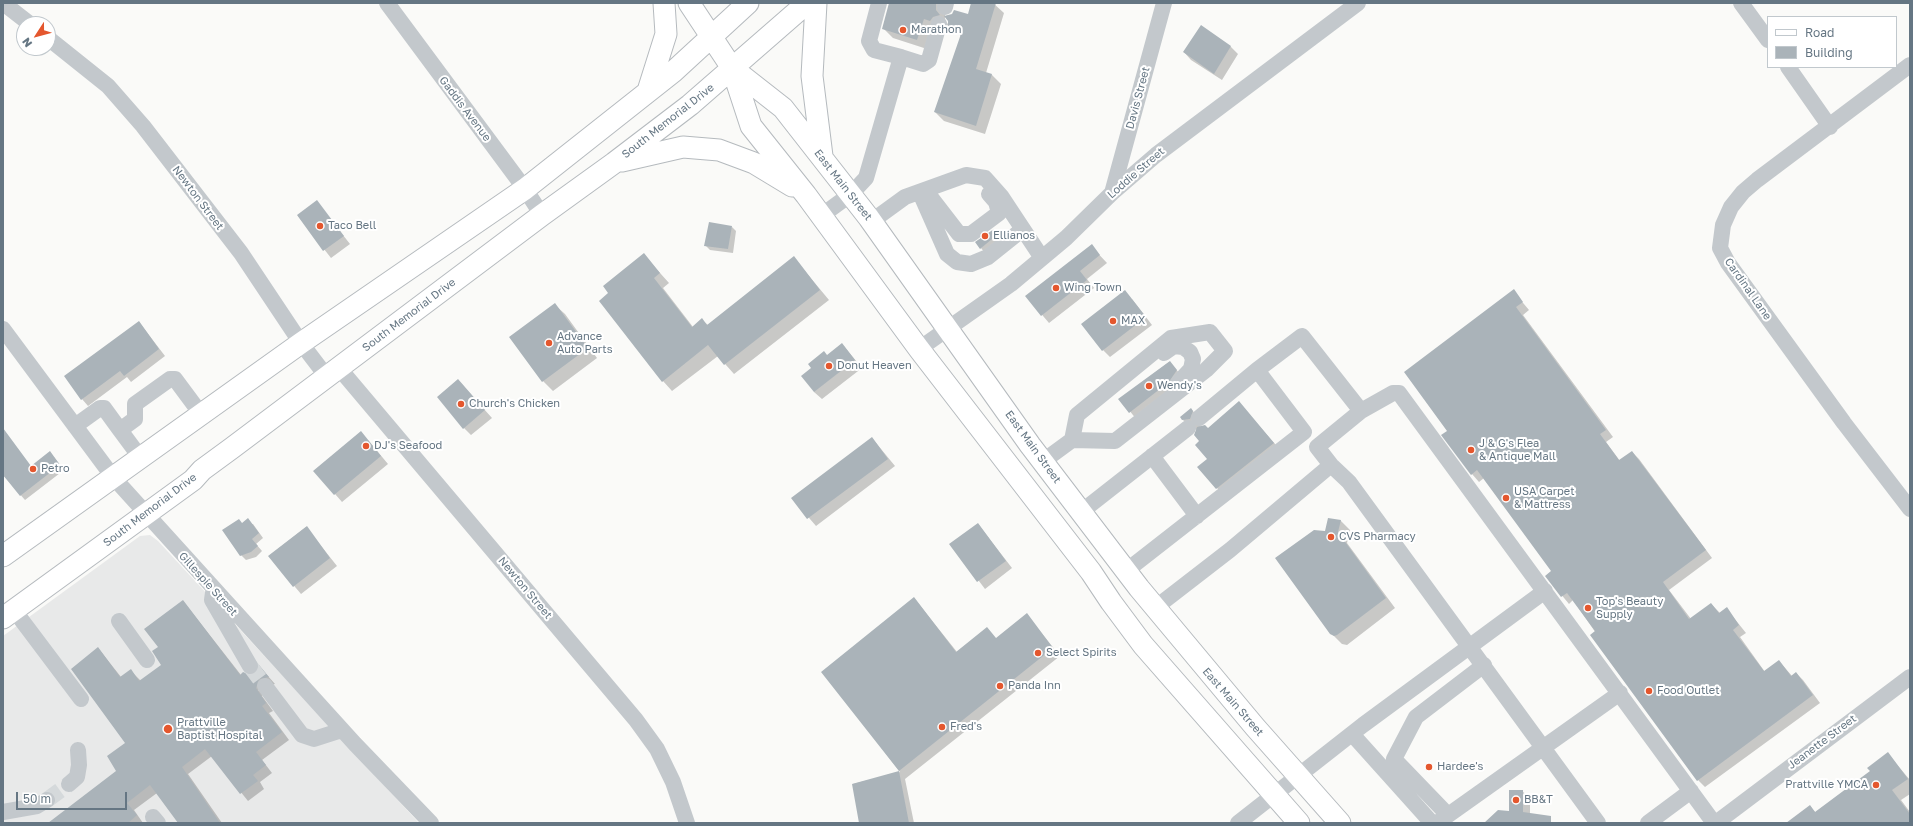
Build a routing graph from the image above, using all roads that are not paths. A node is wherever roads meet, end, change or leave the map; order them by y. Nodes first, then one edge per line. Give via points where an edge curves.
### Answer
1 (3, 3) edge
2 (387, 3) edge
3 (664, 3) edge
4 (689, 3) edge
5 (748, 3) edge
6 (806, 3) edge
7 (816, 3) edge
8 (879, 3) edge
9 (1164, 3) edge
10 (1358, 3) edge
11 (1741, 3) edge
12 (20, 16) edge
13 (940, 24) dead end
14 (713, 37) junction
15 (1767, 39) edge
16 (56, 44) edge
17 (901, 57) junction
18 (1910, 65) edge
19 (732, 68) junction
20 (1789, 68) edge
21 (648, 91) junction
22 (1830, 127) junction
23 (822, 157) junction
24 (614, 163) junction
25 (949, 181) junction
26 (525, 189) junction
27 (922, 191) junction
28 (1112, 193) junction
29 (851, 194) junction
30 (806, 195) junction
31 (542, 215) junction
32 (821, 216) junction
33 (872, 221) junction
34 (1022, 228) junction
35 (1042, 258) junction
36 (949, 328) junction
37 (3, 329) edge
38 (301, 343) junction
39 (919, 349) junction
40 (1257, 370) junction
41 (333, 373) junction
42 (1101, 395) junction
43 (1361, 411) junction
44 (201, 414) junction
45 (1150, 416) junction
46 (75, 426) junction
47 (120, 430) junction
48 (1304, 432) junction
49 (1072, 440) junction
50 (1317, 447) junction
51 (1152, 456) junction
52 (140, 457) junction
53 (1042, 462) junction
54 (1331, 465) junction
55 (113, 477) junction
56 (1910, 509) edge
57 (1081, 512) junction
58 (145, 514) junction
59 (1197, 516) junction
60 (3, 556) edge
61 (1126, 571) junction
62 (213, 590) junction
63 (1545, 591) junction
64 (1155, 608) junction
65 (8, 614) edge
66 (119, 621) dead end
67 (1470, 647) junction
68 (147, 660) dead end
69 (1484, 665) junction
70 (250, 666) tunnel mouth
71 (1910, 677) edge
72 (265, 686) tunnel mouth
73 (1620, 693) junction
74 (81, 699) dead end
75 (342, 730) junction
76 (1352, 734) junction
77 (1544, 748) junction
78 (78, 750) dead end
79 (1298, 776) junction
80 (69, 784) tunnel mouth
81 (1691, 791) junction
82 (1274, 795) junction
83 (47, 800) tunnel mouth
84 (3, 812) edge
85 (1442, 819) edge
86 (430, 823) edge
87 (687, 823) edge
88 (1238, 823) edge
89 (1299, 823) edge
90 (1340, 823) edge
91 (1432, 823) edge
92 (1598, 823) edge
93 (1648, 823) edge
94 (1715, 823) edge

1 - 12 street
2 - 26 street, Gaddis Avenue
3 - 21 main road via 666,34
4 - 14 main road, East Main Street
5 - 14 main road
6 - 19 main road, South Memorial Drive
7 - 23 main road via 812,76
8 - 17 street via 868,40 874,50
9 - 28 street, Davis Street
10 - 28 street, Loddie Street via 1156,155
11 - 15 street
13 - 17 street via 929,60 923,64
14 - 19 main road, East Main Street
14 - 21 main road
16 - 38 street, Newton Street via 108,86 143,126 241,253
17 - 29 street via 866,178
18 - 22 street, Cardinal Lane
19 - 23 main road, East Main Street via 783,108
19 - 24 main road, South Memorial Drive via 690,105
19 - 30 main road, East Main Street via 751,126
20 - 22 street
21 - 26 main road
22 - 56 street, Cardinal Lane via 1743,192 1731,207 1723,225 1720,248 1728,263 1844,423
23 - 29 main road, East Main Street
24 - 30 main road via 683,147 720,150 754,163
24 - 31 main road, South Memorial Drive
25 - 27 street
25 - 27 street via 985,189 996,202 999,212 971,234 959,234
25 - 34 street via 966,175 985,178 1001,196
26 - 31 street, Gaddis Avenue
26 - 38 main road
27 - 33 street via 905,197
27 - 34 street via 947,254 957,262 971,264 988,257
28 - 35 street, Loddie Street
29 - 32 street
29 - 33 main road, East Main Street
30 - 32 main road, East Main Street
31 - 41 main road, South Memorial Drive
32 - 39 main road, East Main Street
33 - 36 main road, East Main Street
34 - 35 street
35 - 36 street, Loddie Street
36 - 39 street, Loddie Street
36 - 53 main road, East Main Street
37 - 46 street, Gillespie Street
38 - 41 street, Newton Street
38 - 44 main road
39 - 82 main road, East Main Street via 1086,566 1143,645
40 - 43 street via 1302,336
40 - 48 street
40 - 51 street
41 - 58 main road, South Memorial Drive
41 - 87 street, Newton Street via 636,720 657,749 674,782
42 - 45 street via 1120,388 1174,346 1183,347 1190,352 1193,359 1190,369 1178,383 1162,395
42 - 45 street via 1170,338 1210,332 1225,351
42 - 49 street via 1076,415
43 - 50 street
43 - 63 street via 1393,392 1399,393
44 - 47 street via 175,379 170,378 136,404 135,419
44 - 52 main road
45 - 49 street via 1115,441
46 - 47 street via 100,408 104,408
46 - 55 street, Gillespie Street
47 - 52 street
48 - 50 street
48 - 59 street
49 - 53 street
50 - 54 street
51 - 57 street
51 - 59 street
52 - 55 main road
53 - 57 main road, East Main Street
54 - 64 street via 1230,550
54 - 67 street via 1349,482
55 - 58 street, Gillespie Street
55 - 60 main road
57 - 61 main road, East Main Street
58 - 62 street, Gillespie Street
58 - 65 main road, South Memorial Drive
59 - 61 street
61 - 64 main road, East Main Street
62 - 70 street via 212,600
62 - 75 street, Gillespie Street
63 - 67 street
63 - 73 street
64 - 79 main road, East Main Street
65 - 74 street
66 - 68 street
67 - 69 street
67 - 76 street
69 - 77 street
69 - 85 street via 1416,716 1394,759
71 - 94 street, Jeanette Street
72 - 75 street via 302,735 314,739
73 - 77 street
73 - 81 street
75 - 86 street, Gillespie Street
76 - 79 street
76 - 91 street
77 - 85 street
77 - 92 street
78 - 80 street via 79,765 76,777
79 - 82 street
79 - 90 main road, East Main Street
81 - 93 street
81 - 94 street
82 - 88 street
82 - 89 main road, East Main Street
83 - 84 street via 37,806

